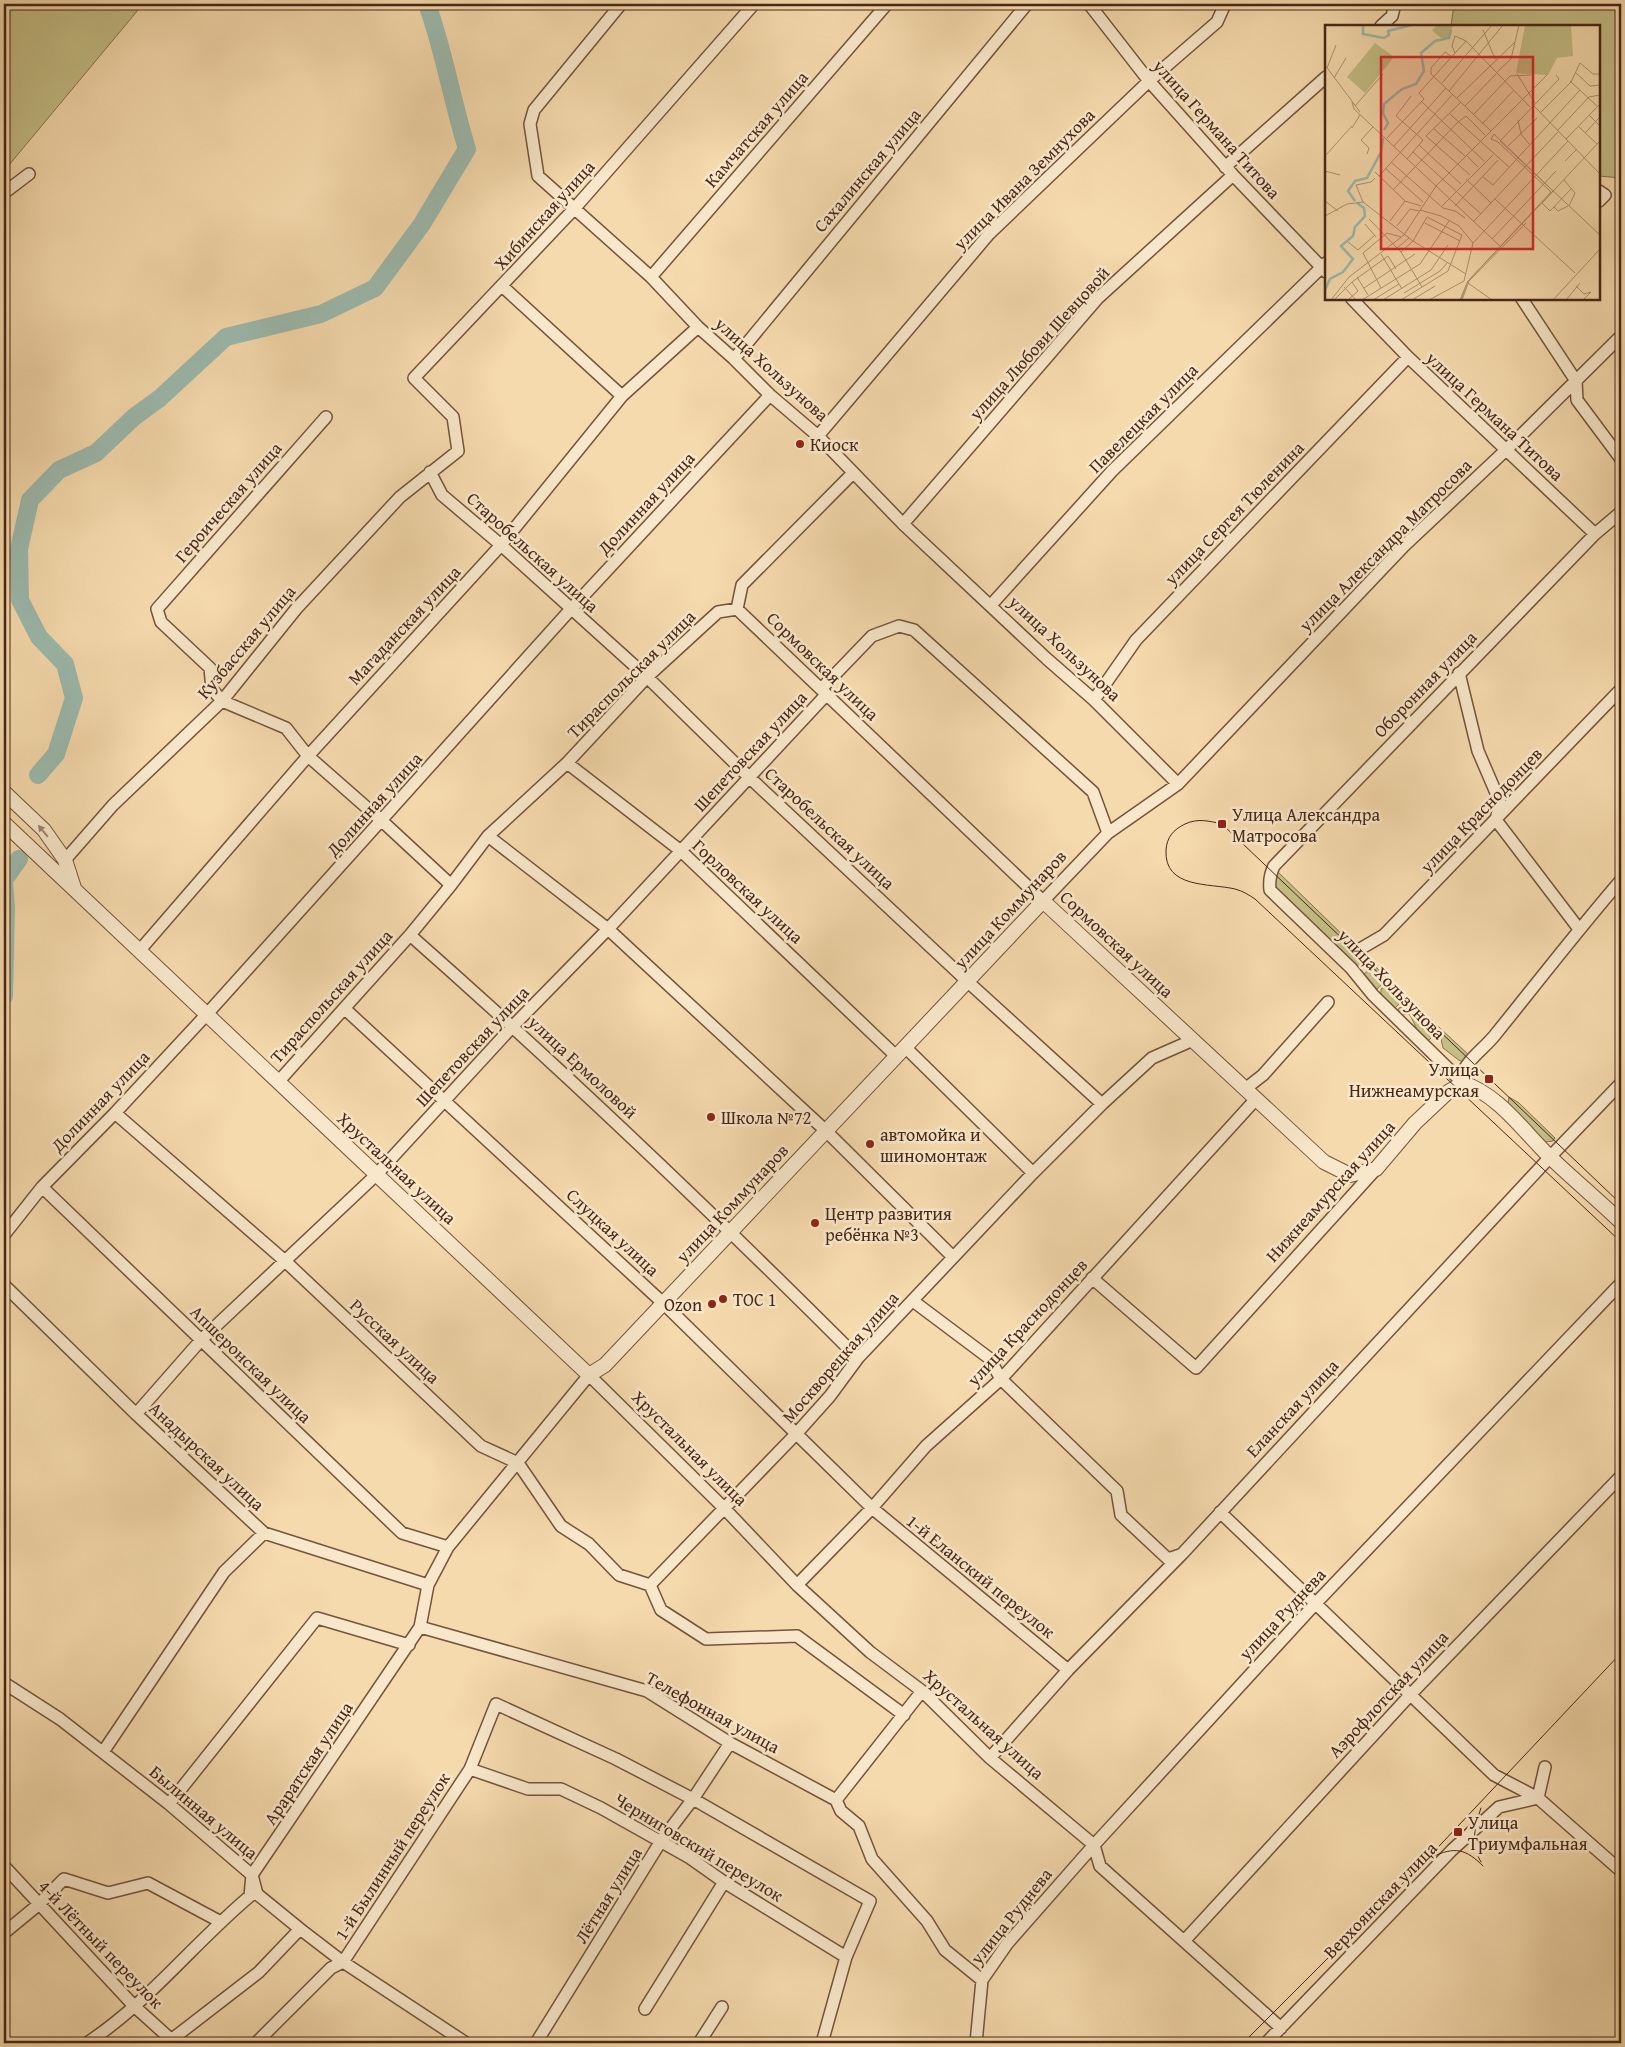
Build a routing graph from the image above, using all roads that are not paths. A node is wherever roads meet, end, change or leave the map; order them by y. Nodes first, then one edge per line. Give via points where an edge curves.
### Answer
1 (621, 4) edge
2 (754, 4) edge
3 (888, 4) edge
4 (1027, 4) edge
5 (1089, 4) edge
6 (1215, 4) edge
7 (1225, 4) edge
8 (1396, 4) edge
9 (1216, 22) junction
10 (1382, 25) edge
11 (1325, 78) edge
12 (1149, 81) junction
13 (1229, 171) junction
14 (29, 174) dead end
15 (4, 193) edge
16 (574, 209) junction
17 (1325, 268) edge
18 (651, 277) junction
19 (502, 286) junction
20 (1353, 300) edge
21 (1523, 300) edge
22 (698, 326) junction
23 (1621, 336) edge
24 (1408, 357) junction
25 (734, 359) junction
26 (1576, 381) junction
27 (770, 395) junction
28 (622, 396) junction
29 (326, 417) dead end
30 (818, 436) junction
31 (458, 450) joint
32 (1506, 450) junction
33 (1621, 459) edge
34 (430, 472) junction
35 (853, 473) junction
36 (1621, 512) edge
37 (903, 524) junction
38 (1595, 534) junction
39 (502, 545) junction
40 (991, 605) junction
41 (571, 609) junction
42 (737, 609) junction
43 (1460, 673) junction
44 (647, 677) junction
45 (1621, 689) edge
46 (824, 692) junction
47 (1094, 700) junction
48 (222, 701) junction
49 (308, 756) junction
50 (567, 763) junction
51 (750, 778) junction
52 (1178, 784) junction
53 (4, 792) edge
54 (1496, 820) junction
55 (382, 821) junction
56 (4, 823) edge
57 (1108, 833) junction
58 (488, 836) junction
59 (681, 851) junction
60 (65, 860) junction
61 (1621, 880) edge
62 (451, 885) junction
63 (74, 888) junction
64 (1270, 890) joint
65 (1042, 901) junction
66 (608, 929) junction
67 (1579, 929) junction
68 (410, 935) junction
69 (1360, 948) dead end
70 (140, 950) junction
71 (966, 981) junction
72 (1328, 1002) dead end
73 (345, 1009) junction
74 (207, 1014) junction
75 (513, 1026) junction
76 (1193, 1040) junction
77 (900, 1051) junction
78 (279, 1081) junction
79 (1463, 1083) junction
80 (1621, 1083) edge
81 (1245, 1089) junction
82 (1256, 1099) junction
83 (446, 1100) junction
84 (1102, 1104) junction
85 (115, 1114) junction
86 (826, 1131) junction
87 (1550, 1157) junction
88 (1376, 1169) junction
89 (1033, 1173) junction
90 (376, 1175) junction
91 (42, 1187) junction
92 (1621, 1222) edge
93 (731, 1231) junction
94 (4, 1235) edge
95 (952, 1257) junction
96 (286, 1261) junction
97 (1092, 1278) junction
98 (1621, 1283) edge
99 (4, 1285) edge
100 (913, 1301) junction
101 (663, 1303) junction
102 (201, 1340) junction
103 (858, 1358) junction
104 (589, 1375) junction
105 (1001, 1379) junction
106 (136, 1414) junction
107 (796, 1434) junction
108 (518, 1463) junction
109 (1621, 1476) edge
110 (724, 1508) junction
111 (872, 1508) junction
112 (1220, 1512) junction
113 (264, 1533) junction
114 (448, 1547) junction
115 (1182, 1554) junction
116 (428, 1585) junction
117 (650, 1585) junction
118 (797, 1585) junction
119 (1316, 1603) junction
120 (420, 1627) junction
121 (409, 1645) junction
122 (1068, 1670) junction
123 (5, 1684) edge
124 (922, 1691) junction
125 (1411, 1694) junction
126 (904, 1716) junction
127 (730, 1743) junction
128 (102, 1752) junction
129 (990, 1758) junction
130 (1545, 1766) dead end
131 (470, 1769) junction
132 (1538, 1798) junction
133 (693, 1799) junction
134 (836, 1800) junction
135 (169, 1804) junction
136 (662, 1841) junction
137 (1094, 1845) junction
138 (4, 1866) edge
139 (1621, 1872) edge
140 (252, 1875) junction
141 (724, 1882) junction
142 (38, 1905) junction
143 (220, 1921) junction
144 (300, 1929) junction
145 (4, 1933) edge
146 (1185, 1940) junction
147 (846, 1957) junction
148 (343, 1962) junction
149 (982, 1980) junction
150 (134, 2006) junction
151 (722, 2007) dead end
152 (645, 2009) dead end
153 (1281, 2028) junction
154 (173, 2041) edge
155 (87, 2043) edge
156 (256, 2043) edge
157 (466, 2043) edge
158 (536, 2043) edge
159 (699, 2043) edge
160 (822, 2043) edge
161 (976, 2043) edge
162 (1266, 2043) edge

1 - 16 street, улица Хользунова via 534,110 530,124 538,176
2 - 16 street, Хибинская улица
3 - 18 street, Камчатская улица
4 - 25 street, Сахалинская улица
5 - 12 street, улица Германа Титова
6 - 9 street
7 - 9 street, улица Ивана Земнухова
8 - 10 street via 1392,16
9 - 12 street, улица Ивана Земнухова
11 - 13 street, улица Любови Шевцовой
12 - 13 street, улица Германа Титова
12 - 30 street, улица Ивана Земнухова via 989,234
13 - 17 street, улица Германа Титова
13 - 37 street, улица Любови Шевцовой via 1098,298
14 - 15 street
16 - 18 street, улица Хользунова
16 - 19 street, Хибинская улица
17 - 40 street, Павелецкая улица via 1112,471
18 - 22 street, улица Хользунова
19 - 28 street
19 - 31 street, Хибинская улица via 414,378 453,417
20 - 24 street, улица Германа Титова
21 - 26 street
22 - 25 street, улица Хользунова
22 - 28 street, Магаданская улица
23 - 26 street, улица Александра Матросова
24 - 32 street, улица Германа Титова
24 - 47 street, улица Сергея Тюленина via 1136,640
25 - 27 street, улица Хользунова
26 - 32 street, улица Александра Матросова
26 - 33 street via 1577,400
27 - 30 street, улица Хользунова
27 - 41 street, Долинная улица
28 - 39 street, Магаданская улица
29 - 48 street, Героическая улица via 157,609 161,622 210,668 212,689
30 - 35 street, улица Хользунова
31 - 34 street, Кузбасская улица
32 - 38 street, улица Германа Титова
32 - 52 street, улица Александра Матросова via 1404,546
34 - 39 street, Старобельская улица via 442,495
34 - 48 street, Кузбасская улица via 400,497 296,609
35 - 37 street, улица Хользунова
35 - 42 street via 742,585
36 - 38 street, Оборонная улица
37 - 40 street, улица Хользунова
38 - 43 street, Оборонная улица
39 - 41 street, Старобельская улица
39 - 49 street, Магаданская улица
40 - 47 street, улица Хользунова
41 - 44 street, Старобельская улица
41 - 55 street, Долинная улица
42 - 44 street, Тираспольская улица via 718,612
42 - 46 street, Сормовская улица
43 - 54 street via 1478,751 1500,802
43 - 64 street, Оборонная улица via 1274,866 1269,880
44 - 50 street, Тираспольская улица
44 - 51 street, Старобельская улица
45 - 54 street, улица Краснодонцев
46 - 51 street, Шепетовская улица
46 - 57 street, Шепетовская улица via 872,636 899,626 914,630 1093,792
46 - 65 street, Сормовская улица
47 - 52 street, улица Хользунова
48 - 49 street via 286,728
48 - 60 street, Кузбасская улица via 113,805
49 - 55 street
49 - 70 street, Магаданская улица
50 - 58 street, Тираспольская улица
50 - 59 street, Горловская улица
51 - 59 street, Шепетовская улица
51 - 71 street, Старобельская улица
52 - 57 street, улица Коммунаров
60 -> 53 street, Хрустальная улица via 44,830
54 - 67 street
54 - 69 street, улица Краснодонцев via 1384,935
55 - 62 street
55 - 74 street, Долинная улица
56 - 63 street, Хрустальная улица
57 - 65 street, улица Коммунаров
58 - 62 street, Тираспольская улица
58 - 66 street
59 - 66 street, Шепетовская улица
59 - 77 street, Горловская улица
60 - 63 street, Хрустальная улица
61 - 67 street
62 - 68 street
63 - 70 street, Хрустальная улица
64 - 79 street, улица Хользунова via 1352,968 1386,1008
65 - 71 street, улица Коммунаров
65 - 76 street, Сормовская улица
66 - 75 street, Шепетовская улица
66 - 86 street
67 - 79 street via 1493,1038 1465,1067 1461,1077
68 - 73 street, Тираспольская улица
68 - 75 street, улица Ермоловой
70 - 74 street, Хрустальная улица
71 - 77 street, улица Коммунаров
71 - 84 street, Старобельская улица
72 - 81 street via 1263,1076
73 - 78 street, Тираспольская улица
73 - 83 street, Слуцкая улица
74 - 78 street, Хрустальная улица
74 - 85 street, Долинная улица
75 - 83 street, Шепетовская улица
75 - 93 street, улица Ермоловой
76 - 81 street, Сормовская улица
76 - 84 street, Москворецкая улица via 1152,1058
77 - 86 street, улица Коммунаров
77 - 89 street, Горловская улица
78 - 90 street, Хрустальная улица
79 - 87 street, улица Хользунова via 1476,1087 1489,1097
79 - 88 street, Нижнеамурская улица via 1448,1092 1415,1123
80 - 87 street, Еланская улица
81 - 82 street, Сормовская улица
82 - 88 street, Сормовская улица via 1324,1162 1350,1176
82 - 97 street, улица Краснодонцев
83 - 90 street, Шепетовская улица
83 - 101 street, Слуцкая улица
84 - 89 street, Москворецкая улица
85 - 91 street, Долинная улица
85 - 96 street, Русская улица
86 - 93 street, улица Коммунаров
86 - 95 street
87 - 92 street, улица Хользунова
87 - 112 street, Еланская улица
88 - 97 street, Нижнеамурская улица via 1196,1368
89 - 95 street, Москворецкая улица
90 - 96 street, Шепетовская улица
90 - 104 street, Хрустальная улица
91 - 94 street, Долинная улица
91 - 102 street, Апшеронская улица
93 - 101 street, улица Коммунаров
93 - 103 street, улица Ермоловой
95 - 100 street, Москворецкая улица
96 - 102 street, Шепетовская улица
96 - 108 street, Русская улица via 482,1446
97 - 105 street, улица Краснодонцев
98 - 119 street, улица Руднева
99 - 106 street, Анадырская улица
100 - 103 street, Москворецкая улица
100 - 105 street via 989,1358
101 - 104 street, улица Коммунаров via 605,1365
101 - 107 street, Слуцкая улица
102 - 106 street, Шепетовская улица
102 - 114 street, Апшеронская улица via 402,1533
103 - 107 street, Москворецкая улица
104 - 108 street, улица Коммунаров
104 - 110 street, Хрустальная улица
105 - 111 street, улица Краснодонцев via 926,1446
105 - 115 street via 1117,1492 1121,1515 1168,1559
106 - 113 street, Анадырская улица
107 - 110 street, Москворецкая улица
107 - 111 street, Слуцкая улица
108 - 114 street, улица Коммунаров
108 - 117 street via 561,1526 589,1544 619,1575
109 - 125 street, Аэрофлотская улица
110 - 117 street, Москворецкая улица
110 - 118 street, Хрустальная улица
111 - 118 street, улица Краснодонцев
111 - 122 street, 1-й Еланский переулок
112 - 115 street, Еланская улица
112 - 119 street
113 - 116 street, Анадырская улица
113 - 128 street via 224,1572
114 - 116 street, улица Коммунаров
115 - 122 street, Еланская улица
116 - 120 street, улица Коммунаров
117 - 126 street via 661,1610 706,1639 797,1636
118 - 124 street, Хрустальная улица via 870,1652
119 - 125 street
119 - 137 street, улица Руднева
120 - 121 street, улица Коммунаров
120 - 127 street, Телефонная улица via 648,1691
121 - 135 street via 316,1618
121 - 140 street, Араратская улица
122 - 129 street, Еланская улица
123 - 128 street, Былинная улица via 60,1719
124 - 126 street
124 - 129 street, Хрустальная улица
125 - 132 street via 1494,1775
125 - 146 street, Аэрофлотская улица
126 - 134 street
127 - 133 street, Лётная улица
127 - 134 street, Телефонная улица
128 - 135 street, Былинная улица
129 - 137 street, Хрустальная улица
130 - 132 street
131 - 133 street, 1-й Былинный переулок via 496,1704 616,1758
131 - 136 street, Черниговский переулок via 528,1789 561,1789
131 - 148 street, 1-й Былинный переулок
132 - 139 street
132 - 153 street, Верхоянская улица via 1499,1807 1452,1850
133 - 136 street, Лётная улица
133 - 147 street via 870,1901
134 - 149 street, Телефонная улица via 841,1811 859,1826 872,1859 927,1921 945,1950
135 - 140 street, Былинная улица
136 - 141 street, Черниговский переулок
136 - 158 street, Лётная улица
137 - 146 street via 1100,1866
137 - 149 street, улица Руднева via 1007,1944
138 - 142 street, 4-й Лётный переулок
140 - 143 street, Араратская улица via 250,1896
140 - 144 street, Былинная улица via 257,1894
141 - 147 street, Черниговский переулок
141 - 152 street
142 - 143 street via 64,1879 108,1893 148,1884
142 - 145 street
142 - 150 street, 4-й Лётный переулок
143 - 150 street, Араратская улица
144 - 148 street, Былинная улица
144 - 154 street via 259,1972
146 - 153 street
147 - 160 street
148 - 156 street via 331,1968
148 - 157 street, Былинная улица
149 - 161 street
150 - 154 street, 4-й Лётный переулок
150 - 155 street, Араратская улица
151 - 159 street
153 - 162 street, Верхоянская улица

